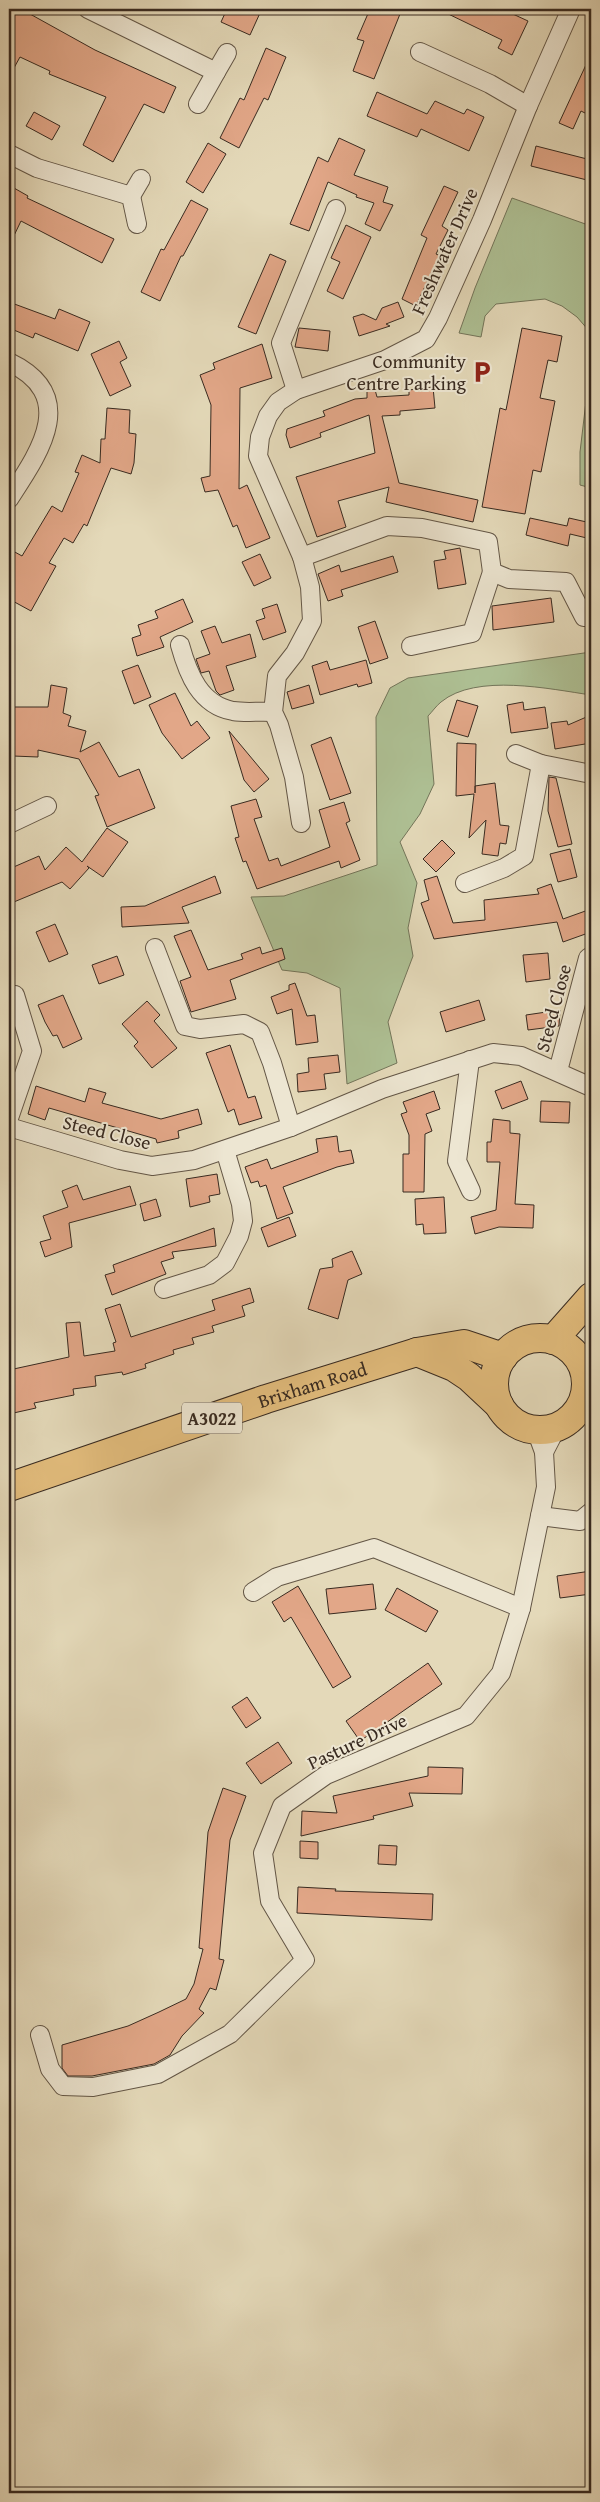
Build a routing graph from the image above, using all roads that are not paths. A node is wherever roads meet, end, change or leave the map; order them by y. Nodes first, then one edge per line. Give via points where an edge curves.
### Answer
1 (88, 9) edge
2 (571, 9) edge
3 (420, 52) dead end
4 (227, 53) dead end
5 (216, 72) junction
6 (198, 104) dead end
7 (528, 106) junction
8 (9, 154) edge
9 (140, 179) dead end
10 (131, 196) junction
11 (336, 209) dead end
12 (138, 224) dead end
13 (9, 362) edge
14 (296, 390) junction
15 (9, 499) edge
16 (302, 557) junction
17 (492, 572) junction
18 (591, 616) edge
19 (180, 645) dead end
20 (411, 646) dead end
21 (273, 712) junction
22 (516, 754) dead end
23 (540, 764) junction
24 (591, 774) edge
25 (47, 806) dead end
26 (301, 823) dead end
27 (9, 824) edge
28 (465, 882) dead end
29 (155, 948) dead end
30 (591, 956) edge
31 (15, 995) dead end
32 (470, 1060) junction
33 (558, 1071) junction
34 (591, 1087) edge
35 (9, 1118) edge
36 (9, 1127) edge
37 (291, 1127) junction
38 (225, 1150) junction
39 (471, 1191) dead end
40 (164, 1290) dead end
41 (591, 1297) edge
42 (553, 1340) junction
43 (417, 1352) junction
44 (503, 1357) junction
45 (588, 1386) edge
46 (499, 1405) junction
47 (545, 1436) junction
48 (9, 1487) edge
49 (591, 1512) edge
50 (540, 1516) junction
51 (253, 1592) dead end
52 (521, 1608) junction
53 (40, 2035) dead end

1 - 5 street
2 - 7 street, Freshwater Drive
3 - 7 street via 490,84
4 - 5 street
5 - 6 street
7 - 14 street, Freshwater Drive via 482,220 426,339 385,360
8 - 10 street via 36,168
9 - 10 street
10 - 12 street
11 - 14 street via 282,343
13 - 15 street via 23,369 46,397 50,421 30,466
14 - 16 street, Freshwater Drive via 278,402 268,416 260,437 258,456
16 - 17 street via 387,526 422,528 488,542
16 - 21 street, Freshwater Drive via 310,587 312,621 295,653 277,676
17 - 18 street via 510,579 566,582 584,617
17 - 20 street via 472,633
19 - 21 street via 186,668 205,698 232,710
21 - 26 street, Freshwater Drive via 294,777
22 - 23 street
23 - 24 street
23 - 28 street via 524,856 504,868
25 - 27 street
29 - 37 street via 185,1026 200,1029 244,1024 260,1032
30 - 33 street, Steed Close
31 - 35 street via 32,1051
32 - 33 street, Steed Close via 493,1053 521,1056
32 - 37 street, Steed Close via 382,1089
32 - 39 street via 457,1161
33 - 34 street, Steed Close
36 - 38 street, Steed Close via 120,1160 152,1166 194,1160
37 - 38 street, Steed Close
38 - 40 street via 240,1204 242,1221 239,1236 225,1263 209,1274
41 - 42 main road
42 - 44 main road via 525,1340
42 - 45 main road via 564,1344 576,1356
43 - 44 main road, Brixham Road / A3022 via 464,1344
43 - 46 main road via 469,1376
43 - 48 main road, Brixham Road / A3022 via 266,1399
44 - 46 main road via 494,1381
45 - 47 main road via 572,1417
46 - 47 main road via 514,1422
47 - 50 street, Pasture Drive via 546,1487
49 - 50 street via 580,1521
50 - 52 street, Pasture Drive
51 - 52 street via 278,1578 374,1548
52 - 53 street, Pasture Drive via 501,1673 466,1716 326,1775 282,1806 263,1853 270,1901 305,1960 230,2034 158,2074 93,2087 63,2086 50,2070

